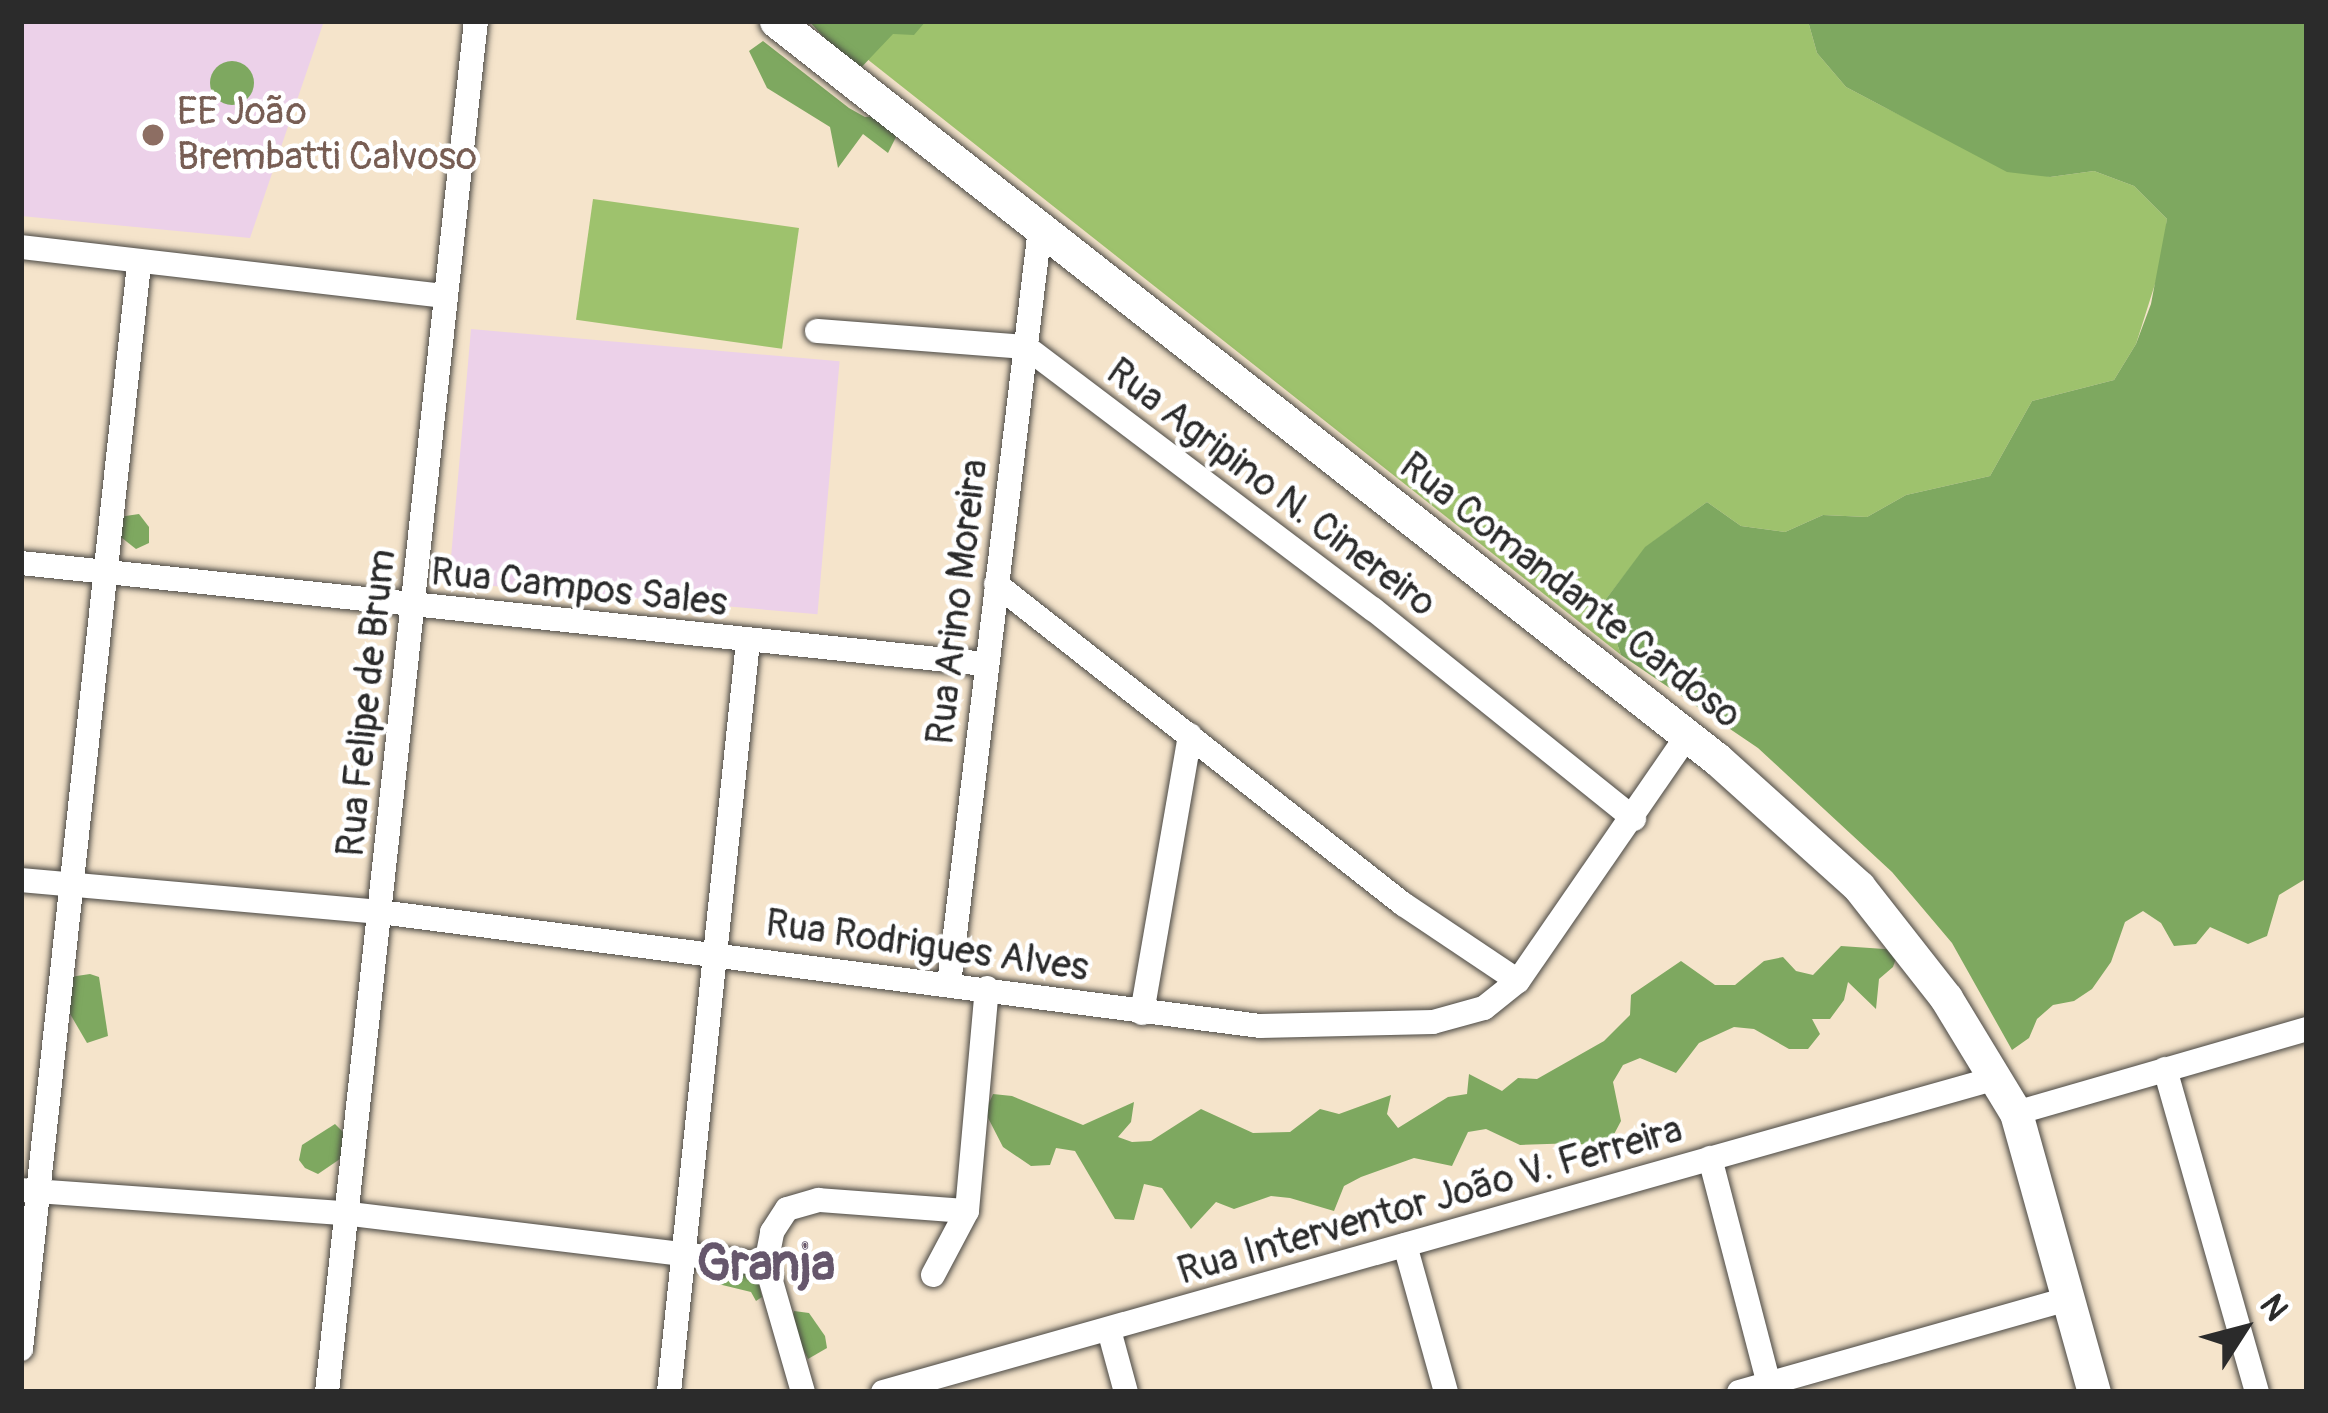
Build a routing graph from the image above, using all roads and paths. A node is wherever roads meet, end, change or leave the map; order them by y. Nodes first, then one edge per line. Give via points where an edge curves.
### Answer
1 (476, 21) edge
2 (776, 21) edge
3 (1040, 229) junction
4 (21, 247) edge
5 (139, 264) junction
6 (443, 296) junction
7 (818, 331) dead end
8 (1026, 346) junction
9 (21, 562) edge
10 (105, 572) junction
11 (996, 584) junction
12 (415, 607) junction
13 (748, 642) junction
14 (986, 664) junction
15 (1190, 735) junction
16 (1687, 736) junction
17 (1634, 819) junction
18 (21, 880) edge
19 (69, 885) junction
20 (380, 912) junction
21 (717, 955) junction
22 (1518, 981) junction
23 (949, 984) junction
24 (987, 988) junction
25 (1142, 1012) junction
26 (2306, 1032) edge
27 (2165, 1069) junction
28 (1996, 1078) junction
29 (2016, 1114) junction
30 (1710, 1158) junction
31 (31, 1191) edge
32 (967, 1211) junction
33 (343, 1213) junction
34 (1405, 1245) junction
35 (686, 1253) junction
36 (766, 1264) junction
37 (932, 1275) dead end
38 (2068, 1299) junction
39 (1109, 1330) junction
40 (21, 1349) edge
41 (1770, 1388) edge
42 (327, 1392) edge
43 (669, 1392) edge
44 (803, 1392) edge
45 (883, 1392) edge
46 (1126, 1392) edge
47 (1446, 1392) edge
48 (1739, 1392) edge
49 (2094, 1392) edge
50 (2257, 1392) edge

1 - 6 street, Rua Felipe de Brum
2 - 3 street, Rua Comandante Cardoso
3 - 8 street, Rua Arino Moreira
3 - 16 street, Rua Comandante Cardoso
4 - 5 street
5 - 6 street
5 - 10 street
6 - 12 street, Rua Felipe de Brum
7 - 8 street
8 - 11 street, Rua Arino Moreira
8 - 17 street, Rua Agripino N. Cinereiro
9 - 10 street, Rua Campos Sales
10 - 12 street, Rua Campos Sales
10 - 19 street
11 - 14 street, Rua Arino Moreira
11 - 15 street
12 - 13 street, Rua Campos Sales
12 - 20 street, Rua Felipe de Brum
13 - 14 street, Rua Campos Sales
13 - 21 street
14 - 23 street, Rua Arino Moreira
15 - 22 street via 1402,904
15 - 25 street
16 - 17 street, Rua Rodrigues Alves
16 - 28 street, Rua Comandante Cardoso via 1859,887
17 - 22 street, Rua Rodrigues Alves
18 - 19 street, Rua Rodrigues Alves
19 - 20 street, Rua Rodrigues Alves
19 - 31 street
20 - 21 street, Rua Rodrigues Alves
20 - 33 street, Rua Felipe de Brum
21 - 23 street, Rua Rodrigues Alves
21 - 35 street
22 - 25 street, Rua Rodrigues Alves via 1484,1008 1433,1022 1260,1026
23 - 24 street, Rua Rodrigues Alves
24 - 25 street, Rua Rodrigues Alves
24 - 32 street
26 - 27 street
27 - 29 street
27 - 50 street
28 - 29 street, Rua Comandante Cardoso
28 - 30 street, Rua Interventor João V. Ferreira
29 - 38 street, Rua Comandante Cardoso
30 - 34 street, Rua Interventor João V. Ferreira
30 - 41 street
31 - 33 street
31 - 40 street
32 - 36 street via 819,1199 788,1209 772,1232
32 - 37 street
33 - 35 street
33 - 42 street, Rua Felipe de Brum
34 - 39 street, Rua Interventor João V. Ferreira
34 - 47 street
35 - 36 street
35 - 43 street
36 - 44 street
38 - 41 street
38 - 49 street, Rua Comandante Cardoso
39 - 45 street, Rua Interventor João V. Ferreira
39 - 46 street
41 - 48 street

